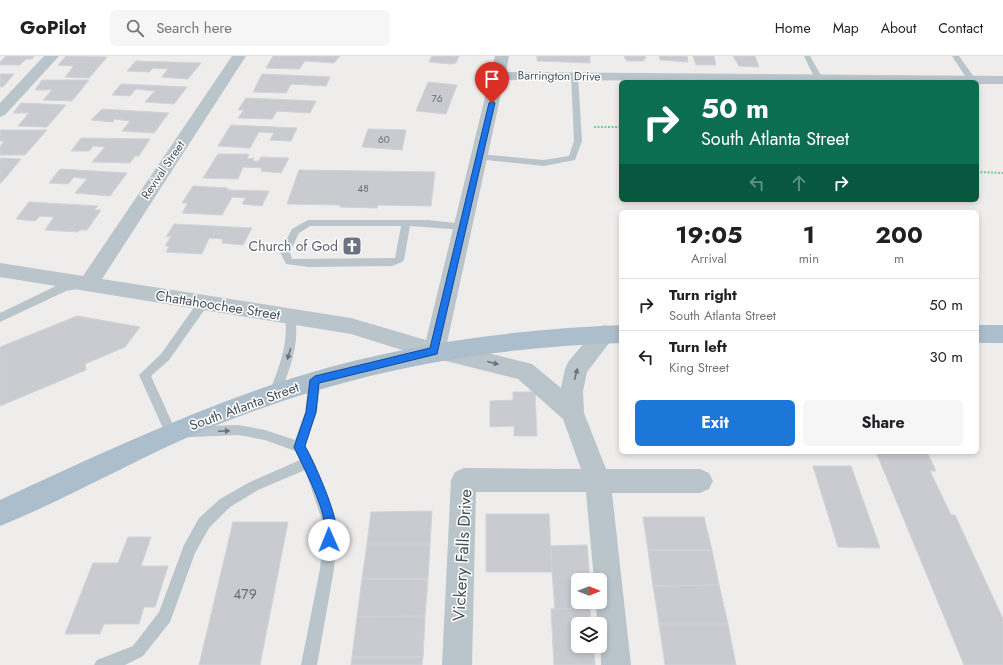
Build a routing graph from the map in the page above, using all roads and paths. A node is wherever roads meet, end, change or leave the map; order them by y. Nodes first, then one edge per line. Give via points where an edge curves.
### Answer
1 (52, 56) edge
2 (239, 56) edge
3 (502, 56) edge
4 (807, 56) edge
5 (955, 56) edge
6 (498, 76) junction
7 (574, 76) junction
8 (819, 79) junction
9 (972, 80) junction
10 (1003, 80) edge
11 (0, 112) edge
12 (577, 126) junction
13 (619, 127) edge
14 (480, 157) junction
15 (979, 172) edge
16 (1003, 173) edge
17 (406, 223) junction
18 (464, 227) junction
19 (0, 270) edge
20 (88, 284) junction
21 (204, 302) junction
22 (290, 316) junction
23 (0, 318) edge
24 (613, 334) edge
25 (979, 334) edge
26 (1003, 334) edge
27 (438, 351) junction
28 (315, 380) junction
29 (275, 393) junction
30 (572, 413) junction
31 (171, 433) junction
32 (299, 447) junction
33 (308, 462) junction
34 (598, 481) junction
35 (700, 481) dead end
36 (0, 513) edge
37 (102, 665) edge
38 (309, 665) edge
39 (457, 665) edge
40 (616, 665) edge

1 - 11 street
2 - 20 street, Revival Street
3 - 6 street
4 - 8 lane
5 - 9 lane
6 - 7 street, Barrington Drive
6 - 14 street
7 - 8 street, Barrington Drive
7 - 12 lane
8 - 9 street, Barrington Drive
9 - 10 street, Barrington Drive
12 - 13 path
12 - 14 lane via 578,141 572,158 544,163
14 - 18 street
15 - 16 path
17 - 17 lane via 308,223 295,230 285,252 289,262 392,262 399,260
17 - 18 lane
18 - 27 street
19 - 20 street, Chattahoochee Street
20 - 21 street, Chattahoochee Street
20 - 23 lane via 64,287
21 - 22 street, Chattahoochee Street
21 - 31 lane via 165,357 145,374
22 - 27 street, Chattahoochee Street via 351,326
22 -> 29 lane via 292,342
24 - 27 main road, South Atlanta Street via 532,339
30 -> 24 street via 576,369
25 - 26 main road
27 - 28 main road, South Atlanta Street
27 -> 30 street via 524,371
28 - 29 main road, South Atlanta Street
28 - 32 lane via 311,412
29 - 31 main road, South Atlanta Street
30 - 34 street
31 -> 32 lane via 238,430 277,438
31 - 36 main road, South Atlanta Street
32 - 33 lane
33 - 37 lane via 254,486 225,503 204,522 189,550 165,617 138,651
33 - 38 lane via 331,526 327,569
34 - 35 street, Vickery Falls Drive
34 - 39 street, Vickery Falls Drive via 464,480
34 - 40 street

